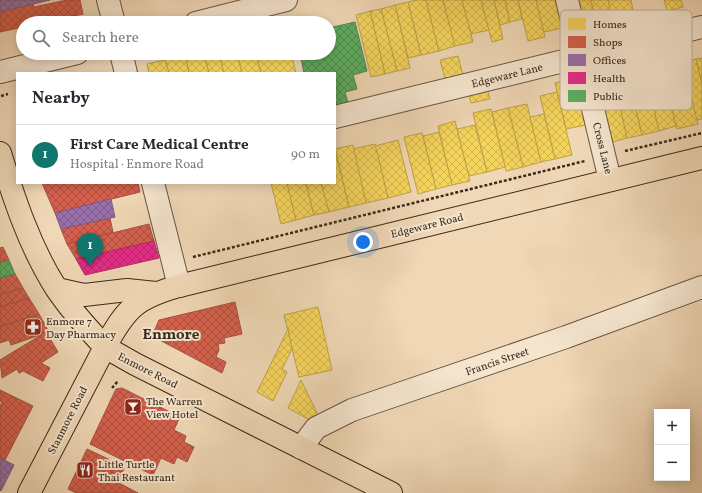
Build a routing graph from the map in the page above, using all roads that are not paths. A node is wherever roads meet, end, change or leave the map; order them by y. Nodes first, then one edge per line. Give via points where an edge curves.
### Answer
1 (108, 0) edge
2 (286, 0) edge
3 (567, 0) edge
4 (570, 10) edge
5 (112, 16) edge
6 (223, 16) edge
7 (702, 27) edge
8 (692, 29) edge
9 (49, 60) edge
10 (123, 60) edge
11 (560, 61) edge
12 (0, 72) edge
13 (126, 72) edge
14 (594, 110) edge
15 (336, 116) edge
16 (0, 153) edge
17 (702, 158) edge
18 (610, 180) junction
19 (153, 184) edge
20 (5, 189) edge
21 (179, 286) junction
22 (702, 287) edge
23 (57, 289) junction
24 (156, 293) junction
25 (105, 347) junction
26 (301, 448) junction
27 (29, 493) edge
28 (392, 493) edge

1 - 5 street
2 - 6 street
3 - 4 street, Cross Lane
7 - 8 street, Edgeware Lane
9 - 12 street
10 - 13 street
11 - 15 street, Edgeware Lane
14 - 18 street, Cross Lane
16 - 20 main road, Enmore Road
17 - 18 main road, Edgeware Road
18 - 21 main road, Edgeware Road
19 - 21 street
20 - 23 main road, Enmore Road
21 - 24 main road, Edgeware Road
22 - 26 street, Francis Street via 566,337 352,410 316,428
23 - 24 main road via 84,295 127,290
23 - 25 main road, Enmore Road
24 - 25 main road, Edgeware Road via 140,301 126,313
25 - 26 main road, Enmore Road
25 - 27 main road, Stanmore Road
26 - 28 main road, Enmore Road

